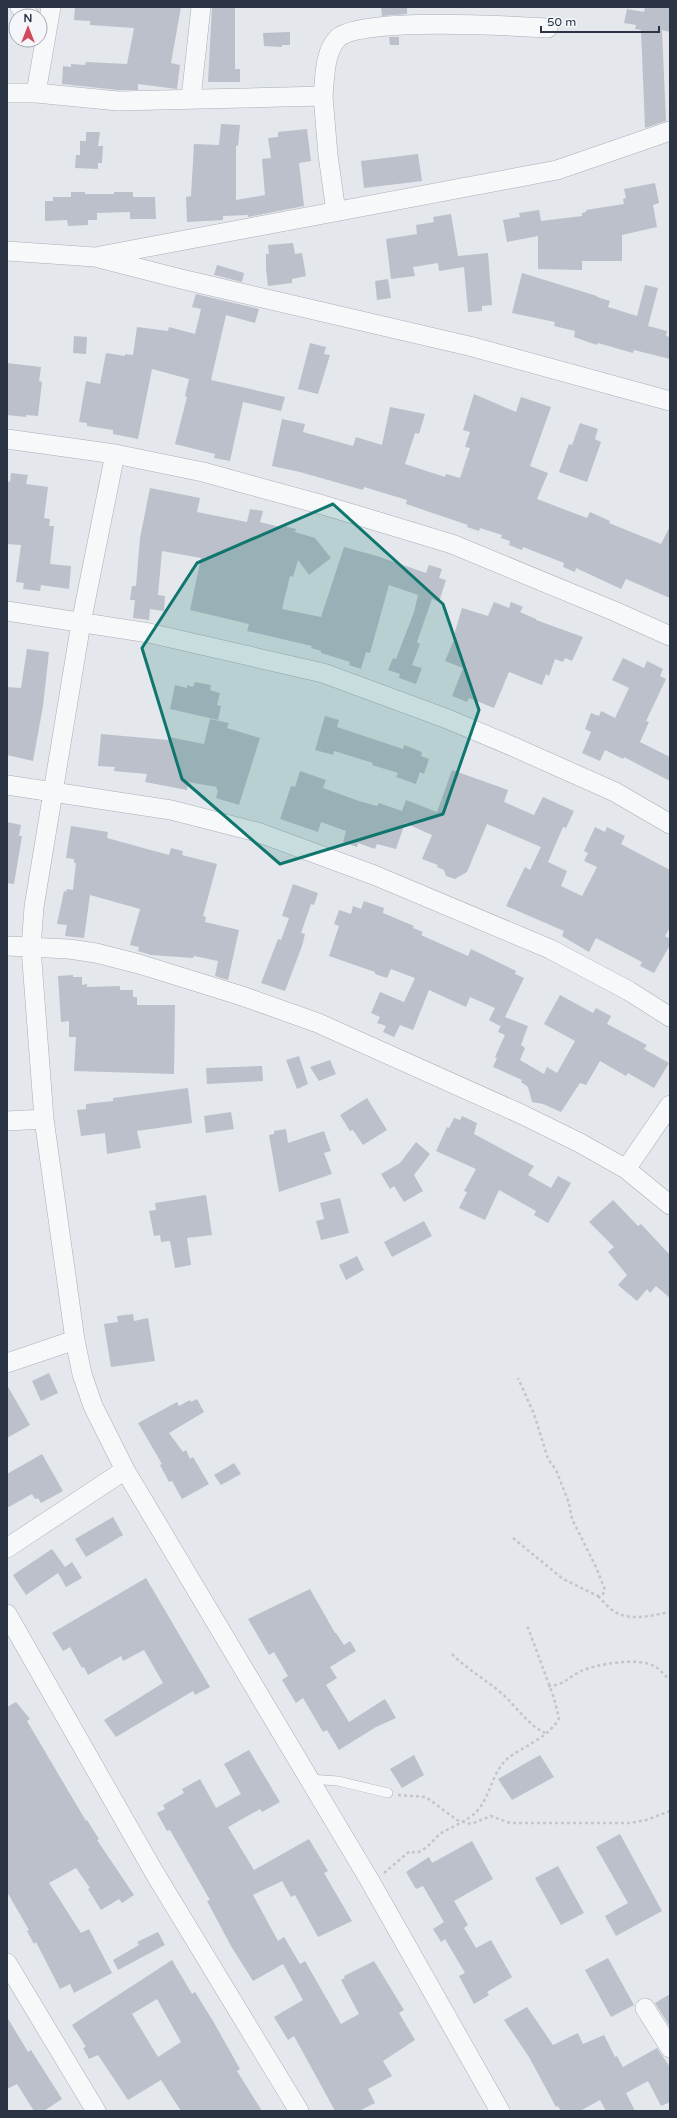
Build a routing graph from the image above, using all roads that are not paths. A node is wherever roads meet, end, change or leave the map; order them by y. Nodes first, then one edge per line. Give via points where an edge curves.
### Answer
1 (52, 7) edge
2 (201, 7) edge
3 (48, 20) edge
4 (548, 28) dead end
5 (42, 48) edge
6 (7, 93) edge
7 (36, 93) junction
8 (324, 96) junction
9 (191, 98) junction
10 (670, 131) edge
11 (336, 212) junction
12 (7, 251) edge
13 (95, 257) junction
14 (670, 401) edge
15 (7, 439) edge
16 (115, 454) junction
17 (7, 611) edge
18 (81, 623) junction
19 (670, 636) edge
20 (7, 784) edge
21 (54, 790) junction
22 (670, 824) edge
23 (7, 946) edge
24 (31, 948) junction
25 (670, 1017) edge
26 (670, 1105) edge
27 (44, 1119) junction
28 (7, 1121) edge
29 (626, 1169) junction
30 (670, 1206) edge
31 (75, 1340) junction
32 (7, 1363) edge
33 (125, 1470) junction
34 (7, 1548) edge
35 (7, 1614) edge
36 (309, 1779) junction
37 (388, 1793) road end
38 (7, 1963) edge
39 (645, 2008) dead end
40 (670, 2048) edge
41 (494, 2109) edge
42 (96, 2111) edge
43 (299, 2111) edge

1 - 3 street
2 - 9 street
4 - 8 street via 470,23 348,32 338,38 330,50 325,72
5 - 7 street
6 - 7 street
7 - 9 street via 118,101
8 - 9 street
8 - 11 street via 328,155
10 - 11 street via 557,170
11 - 13 street
12 - 13 street
13 - 14 street via 469,346
15 - 16 street
16 - 18 street
16 - 19 street via 203,472 452,544 614,610
17 - 18 street
18 - 21 street
18 - 22 street via 149,633 324,673 514,747 614,792
20 - 21 street
21 - 24 street via 34,907
21 - 25 street via 171,810 257,832 337,861 550,949 629,991
23 - 24 street
24 - 27 street
24 - 29 street via 89,952 139,964 318,1023 521,1114
26 - 29 street
27 - 28 street
27 - 31 street
29 - 30 street
31 - 32 street
31 - 33 street via 82,1374 93,1406
33 - 34 street
33 - 36 street
35 - 43 street via 154,1872
36 - 37 lane via 338,1781
36 - 41 street via 370,1882
38 - 42 street
39 - 40 street

